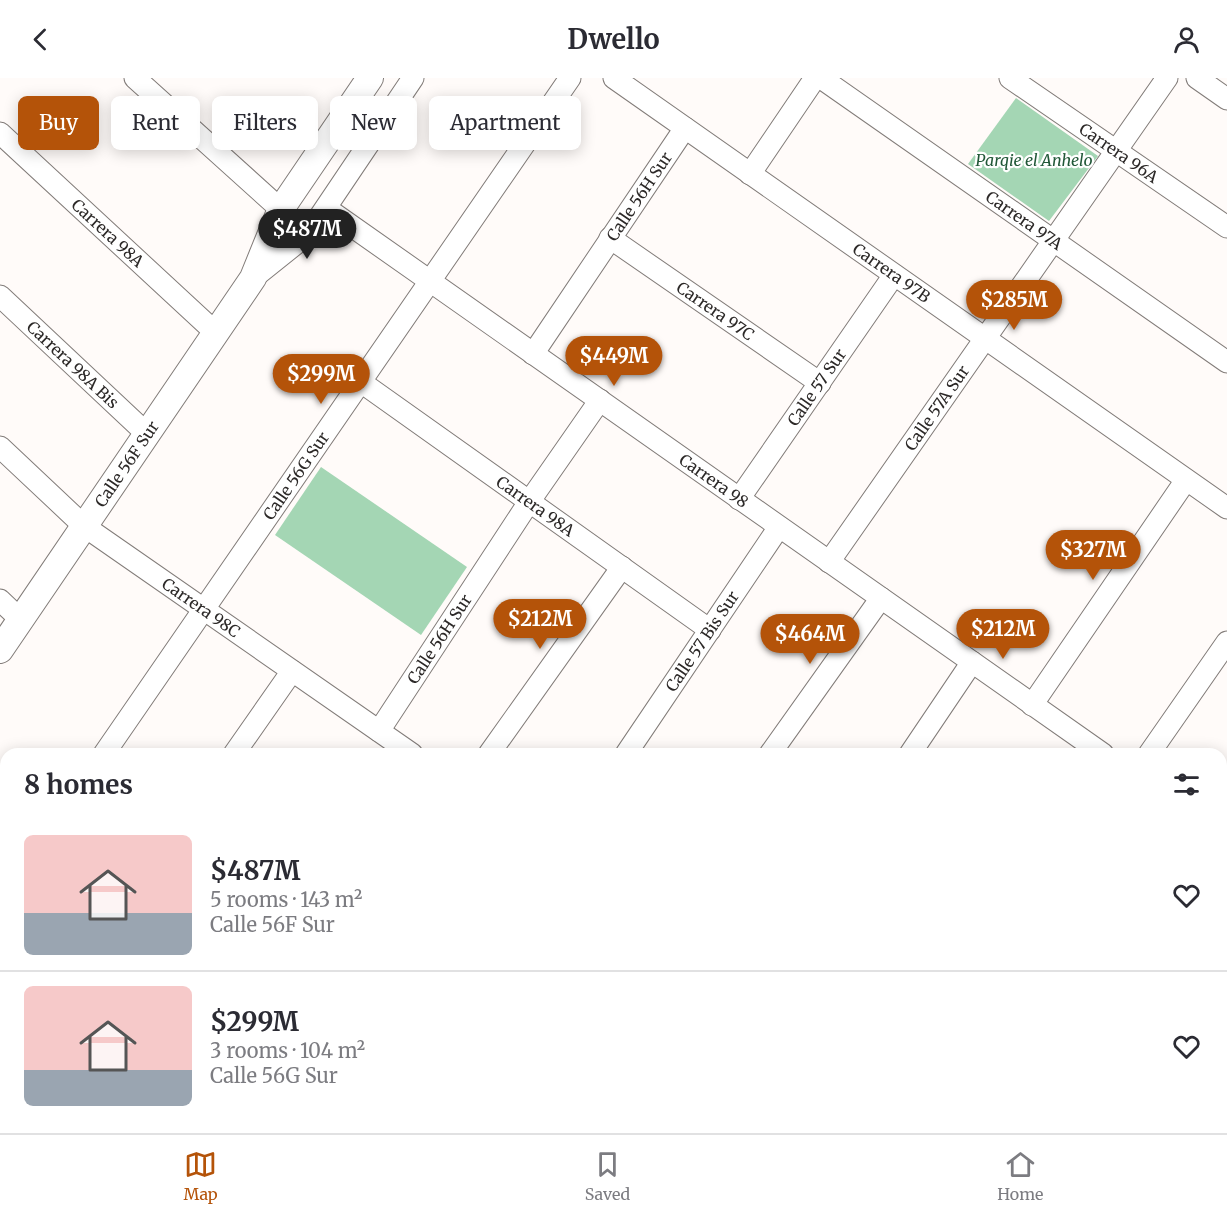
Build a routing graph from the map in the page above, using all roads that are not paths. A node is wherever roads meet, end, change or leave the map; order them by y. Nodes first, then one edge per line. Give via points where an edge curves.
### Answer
1 (135, 78) edge
2 (370, 78) edge
3 (413, 78) edge
4 (570, 78) edge
5 (614, 78) edge
6 (816, 78) edge
7 (821, 78) edge
8 (1010, 78) edge
9 (1167, 78) edge
10 (1197, 78) edge
11 (1227, 99) edge
12 (685, 128) junction
13 (0, 133) edge
14 (1116, 151) junction
15 (750, 174) junction
16 (326, 208) junction
17 (281, 209) junction
18 (1227, 227) edge
19 (308, 234) junction
20 (610, 238) junction
21 (1053, 241) junction
22 (894, 275) junction
23 (254, 278) junction
24 (429, 281) junction
25 (0, 296) edge
26 (216, 333) junction
27 (985, 339) junction
28 (533, 354) junction
29 (1227, 362) edge
30 (361, 382) junction
31 (820, 383) junction
32 (600, 400) junction
33 (147, 434) junction
34 (0, 447) edge
35 (1186, 480) junction
36 (740, 499) junction
37 (529, 502) junction
38 (1227, 508) edge
39 (84, 526) junction
40 (780, 527) junction
41 (829, 562) junction
42 (622, 567) junction
43 (881, 598) junction
44 (0, 600) edge
45 (203, 609) junction
46 (21, 620) junction
47 (710, 630) junction
48 (1227, 642) edge
49 (0, 650) edge
50 (972, 662) junction
51 (292, 671) junction
52 (1032, 705) junction
53 (379, 731) junction
54 (108, 748) edge
55 (238, 748) edge
56 (403, 748) edge
57 (493, 748) edge
58 (630, 748) edge
59 (774, 748) edge
60 (914, 748) edge
61 (1094, 748) edge
62 (1153, 748) edge

1 - 17 street
2 - 17 street, Calle 56F Sur
3 - 16 street, Calle 56F Sur
4 - 24 street, Calle 56G Sur
5 - 12 street, Carrera 97B
6 - 15 street
7 - 21 street, Carrera 97A
8 - 14 street, Carrera 96A
9 - 14 street, Calle 57A Sur
10 - 11 street
12 - 15 street, Carrera 97B
12 - 20 street, Calle 56H Sur
13 - 26 street, Carrera 98A
14 - 18 street, Carrera 96A
14 - 21 street, Calle 57A Sur
15 - 22 street, Carrera 97B
16 - 19 street, Calle 56F Sur
16 - 24 street, Carrera 98
17 - 19 street
17 - 23 street, Calle 56F Sur
19 - 23 street, Calle 56F Sur
20 - 28 street, Calle 56H Sur
20 - 31 street, Carrera 97C
21 - 27 street, Calle 57A Sur
21 - 29 street, Carrera 97A
22 - 27 street, Carrera 97B
22 - 31 street, Calle 57 Sur
23 - 26 street, Calle 56F Sur
24 - 28 street, Carrera 98
24 - 30 street, Calle 56G Sur
25 - 33 street, Carrera 98A Bis
26 - 33 street, Calle 56F Sur
27 - 35 street, Carrera 97B
27 - 41 street, Calle 57A Sur
28 - 32 street, Carrera 98
30 - 37 street, Carrera 98A
30 - 45 street, Calle 56G Sur
31 - 36 street, Calle 57 Sur
32 - 36 street, Carrera 98
32 - 37 street, Calle 56H Sur
33 - 39 street, Calle 56F Sur
34 - 39 street, Carrera 98C
35 - 38 street, Carrera 97B
35 - 52 street
36 - 40 street, Carrera 98
37 - 42 street, Carrera 98A
37 - 53 street, Calle 56H Sur
39 - 45 street, Carrera 98C
39 - 46 street, Calle 56F Sur
40 - 41 street, Carrera 98
40 - 47 street, Calle 57 Bis Sur
41 - 43 street, Carrera 98
42 - 47 street, Carrera 98A
42 - 57 street
43 - 50 street, Carrera 98
43 - 59 street
44 - 46 street
45 - 51 street, Carrera 98C
45 - 54 street, Calle 56G Sur
46 - 49 street, Calle 56F Sur
47 - 58 street, Calle 57 Bis Sur
48 - 62 street
50 - 52 street, Carrera 98
50 - 60 street
51 - 53 street, Carrera 98C
51 - 55 street
52 - 61 street, Carrera 98
53 - 56 street, Carrera 98C

